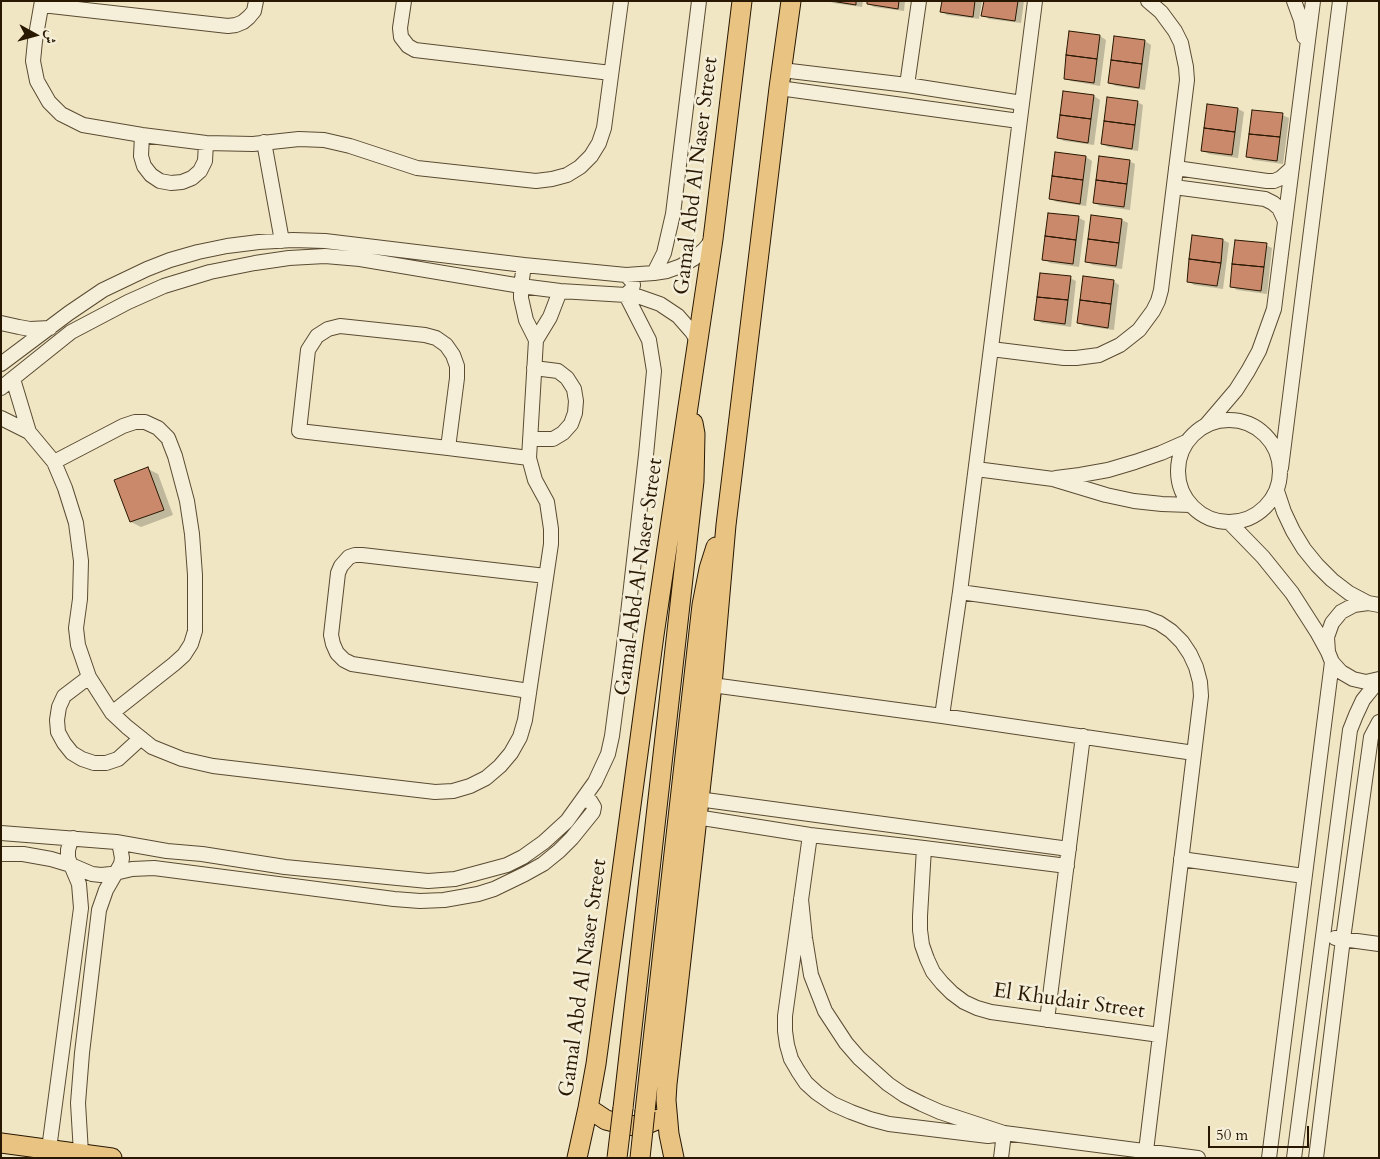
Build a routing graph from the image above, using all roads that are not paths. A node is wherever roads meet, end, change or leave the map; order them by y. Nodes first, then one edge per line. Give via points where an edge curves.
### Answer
1 (256, 1) edge
2 (404, 1) edge
3 (621, 1) edge
4 (699, 1) edge
5 (742, 1) edge
6 (791, 1) edge
7 (919, 1) edge
8 (1035, 1) edge
9 (1148, 1) edge
10 (1294, 1) edge
11 (1313, 1) edge
12 (1340, 1) edge
13 (42, 3) edge
14 (1306, 50) junction
15 (612, 73) junction
16 (780, 79) junction
17 (907, 85) junction
18 (1022, 103) junction
19 (1019, 121) junction
20 (142, 135) junction
21 (264, 142) junction
22 (206, 144) junction
23 (1176, 168) junction
24 (1292, 168) junction
25 (1174, 187) junction
26 (1285, 221) junction
27 (713, 239) junction
28 (282, 240) junction
29 (325, 241) junction
30 (325, 256) junction
31 (524, 265) junction
32 (654, 273) junction
33 (626, 274) junction
34 (521, 286) junction
35 (560, 291) junction
36 (626, 295) junction
37 (1, 323) edge
38 (50, 328) junction
39 (536, 340) junction
40 (698, 342) junction
41 (991, 349) junction
42 (1, 364) edge
43 (534, 368) junction
44 (13, 379) junction
45 (1, 388) edge
46 (688, 402) junction
47 (1, 418) edge
48 (1207, 424) junction
49 (29, 432) junction
50 (530, 439) junction
51 (1186, 442) junction
52 (448, 448) junction
53 (529, 458) junction
54 (54, 462) junction
55 (1281, 468) junction
56 (976, 469) junction
57 (1053, 478) junction
58 (1277, 491) junction
59 (1190, 505) junction
60 (1230, 523) junction
61 (726, 525) junction
62 (546, 576) junction
63 (960, 592) junction
64 (1373, 604) edge
65 (1330, 657) junction
66 (89, 677) junction
67 (1379, 680) edge
68 (712, 685) junction
69 (529, 691) junction
70 (112, 713) junction
71 (942, 716) junction
72 (1379, 722) edge
73 (1083, 736) junction
74 (141, 738) junction
75 (1194, 753) junction
76 (582, 801) junction
77 (697, 808) junction
78 (1, 833) edge
79 (810, 835) junction
80 (73, 838) junction
81 (116, 842) junction
82 (924, 848) junction
83 (1069, 849) junction
84 (1, 854) edge
85 (1182, 859) junction
86 (71, 864) junction
87 (1067, 866) junction
88 (115, 873) junction
89 (1304, 876) junction
90 (801, 899) junction
91 (1323, 936) junction
92 (1343, 939) junction
93 (1379, 944) edge
94 (1047, 1020) junction
95 (1160, 1035) junction
96 (588, 1108) junction
97 (667, 1115) junction
98 (1004, 1133) junction
99 (1, 1143) edge
100 (49, 1149) junction
101 (1146, 1151) junction
102 (81, 1154) junction
103 (112, 1158) edge
104 (577, 1158) edge
105 (617, 1158) edge
106 (640, 1158) edge
107 (674, 1158) edge
108 (1001, 1158) edge
109 (1198, 1158) edge
110 (1268, 1158) edge
111 (1294, 1158) edge
112 (1316, 1158) edge

1 - 13 street via 249,18 228,26
2 - 15 street via 402,37 415,50
3 - 15 street
4 - 32 street via 673,214 664,253
5 - 27 main road, Gamal Abd Al Naser Street
6 - 16 main road
7 - 17 street
8 - 18 street
9 - 23 street via 1168,21 1184,54 1187,80
10 - 14 street
11 - 14 street
12 - 55 street
13 - 20 street via 33,61 37,81 49,102 61,114 83,125
14 - 24 street
15 - 21 street via 599,143 580,167 552,179 536,181 426,170 324,140
16 - 17 street
16 - 19 street
16 - 61 main road
17 - 18 street
18 - 19 street
19 - 41 street
20 - 22 street
20 - 22 street via 144,166 160,181 171,183 192,178 200,171 205,161
21 - 22 street
21 - 28 street
23 - 24 street via 1274,181
23 - 25 street
24 - 26 street
25 - 26 street via 1265,199 1279,208
25 - 41 street via 1161,290 1153,312 1130,338 1104,352 1076,358
26 - 48 street via 1274,309 1267,331 1236,390
27 - 32 street via 704,250 681,266
27 - 40 main road, Gamal Abd Al Naser Street
28 - 29 street
28 - 38 street via 227,246 170,260 103,290
29 - 30 street
29 - 31 street
30 - 34 street
30 - 44 street via 234,267 155,290 71,332
31 - 33 street
31 - 34 street
32 - 33 street
33 - 36 street via 633,285
34 - 35 street
34 - 39 street via 526,320
35 - 36 street
35 - 39 street
36 - 40 street via 650,300 670,309
36 - 76 street via 649,340 654,370 612,736 608,754
37 - 38 street via 19,328
38 - 42 street
39 - 43 street
40 - 46 main road, Gamal Abd Al Naser Street
41 - 56 street
43 - 50 street
43 - 50 street via 558,371 568,378 576,401 571,424 563,433 552,439
44 - 45 street
44 - 49 street
46 - 96 main road, Gamal Abd Al Naser Street
46 - 105 main road, bridge via 695,434 694,481
47 - 49 street
48 - 51 street
48 - 55 street via 1226,419 1246,422 1264,432 1276,448
49 - 54 street
50 - 53 street
51 - 57 street via 1117,467
51 - 59 street via 1178,463 1180,486
52 - 52 street via 299,431 308,350 316,336 328,329 353,326 425,334 446,345 457,366
52 - 53 street
53 - 62 street via 535,480 547,502 552,529
54 - 66 street via 76,523 81,561 76,628
54 - 70 street via 123,426 145,422 168,438 187,501 195,575 195,631 191,644 174,664
55 - 58 street
56 - 57 street
56 - 63 street
57 - 59 street via 1116,497
58 - 60 street via 1258,514
58 - 64 street via 1292,531 1317,565 1349,592
59 - 60 street via 1215,521
60 - 65 street via 1292,593
61 - 68 main road
61 - 106 main road, bridge via 713,554 702,605
62 - 69 street
62 - 69 street via 362,555 349,557 338,573 331,635 337,653 344,660 352,664
63 - 71 street
63 - 75 street via 1146,618 1159,623 1182,642 1196,667 1201,696
64 - 65 street via 1354,605 1341,612 1327,638
65 - 67 street via 1341,672 1352,679
65 - 89 street
66 - 70 street
66 - 74 street via 64,696 59,707 58,732 72,753 94,763 106,763 118,759
67 - 91 street via 1363,700 1350,730
68 - 71 street
68 - 77 main road
69 - 74 street via 525,720 511,753 486,778 453,791 435,792 214,766 182,759
70 - 74 street
71 - 73 street
72 - 92 street via 1371,737
73 - 75 street
73 - 83 street
75 - 85 street
76 - 81 street via 567,822 523,857 455,879 395,879 285,867
76 - 88 street via 591,802 593,812 572,838 543,864 494,889 451,899 394,899 154,868
77 - 79 street
77 - 83 street
77 - 97 main road via 667,1084
78 - 80 street
79 - 82 street
79 - 90 street
80 - 81 street
80 - 86 street via 68,850
81 - 88 street via 122,858
82 - 87 street
82 - 94 street, El Khudair Street via 920,930 924,952 933,972 952,993 977,1008
83 - 87 street
84 - 86 street via 23,854
85 - 89 street
85 - 95 street
86 - 88 street via 92,874
86 - 100 street via 80,884 81,908
87 - 94 street
88 - 102 street via 99,910 78,1103
89 - 110 street
90 - 98 street via 811,975 825,1011 846,1044 873,1072 904,1095 940,1112
90 - 98 street via 785,1031 791,1058 806,1083 834,1104 889,1124 988,1136
91 - 92 street
91 - 111 street
92 - 93 street
92 - 112 street
94 - 95 street, El Khudair Street
95 - 101 street
96 - 97 main road via 616,1124 637,1126
96 - 104 main road, Gamal Abd Al Naser Street
97 - 107 main road
98 - 101 street
98 - 108 street
99 - 100 main road
100 - 102 main road
101 - 109 street
102 - 103 main road

